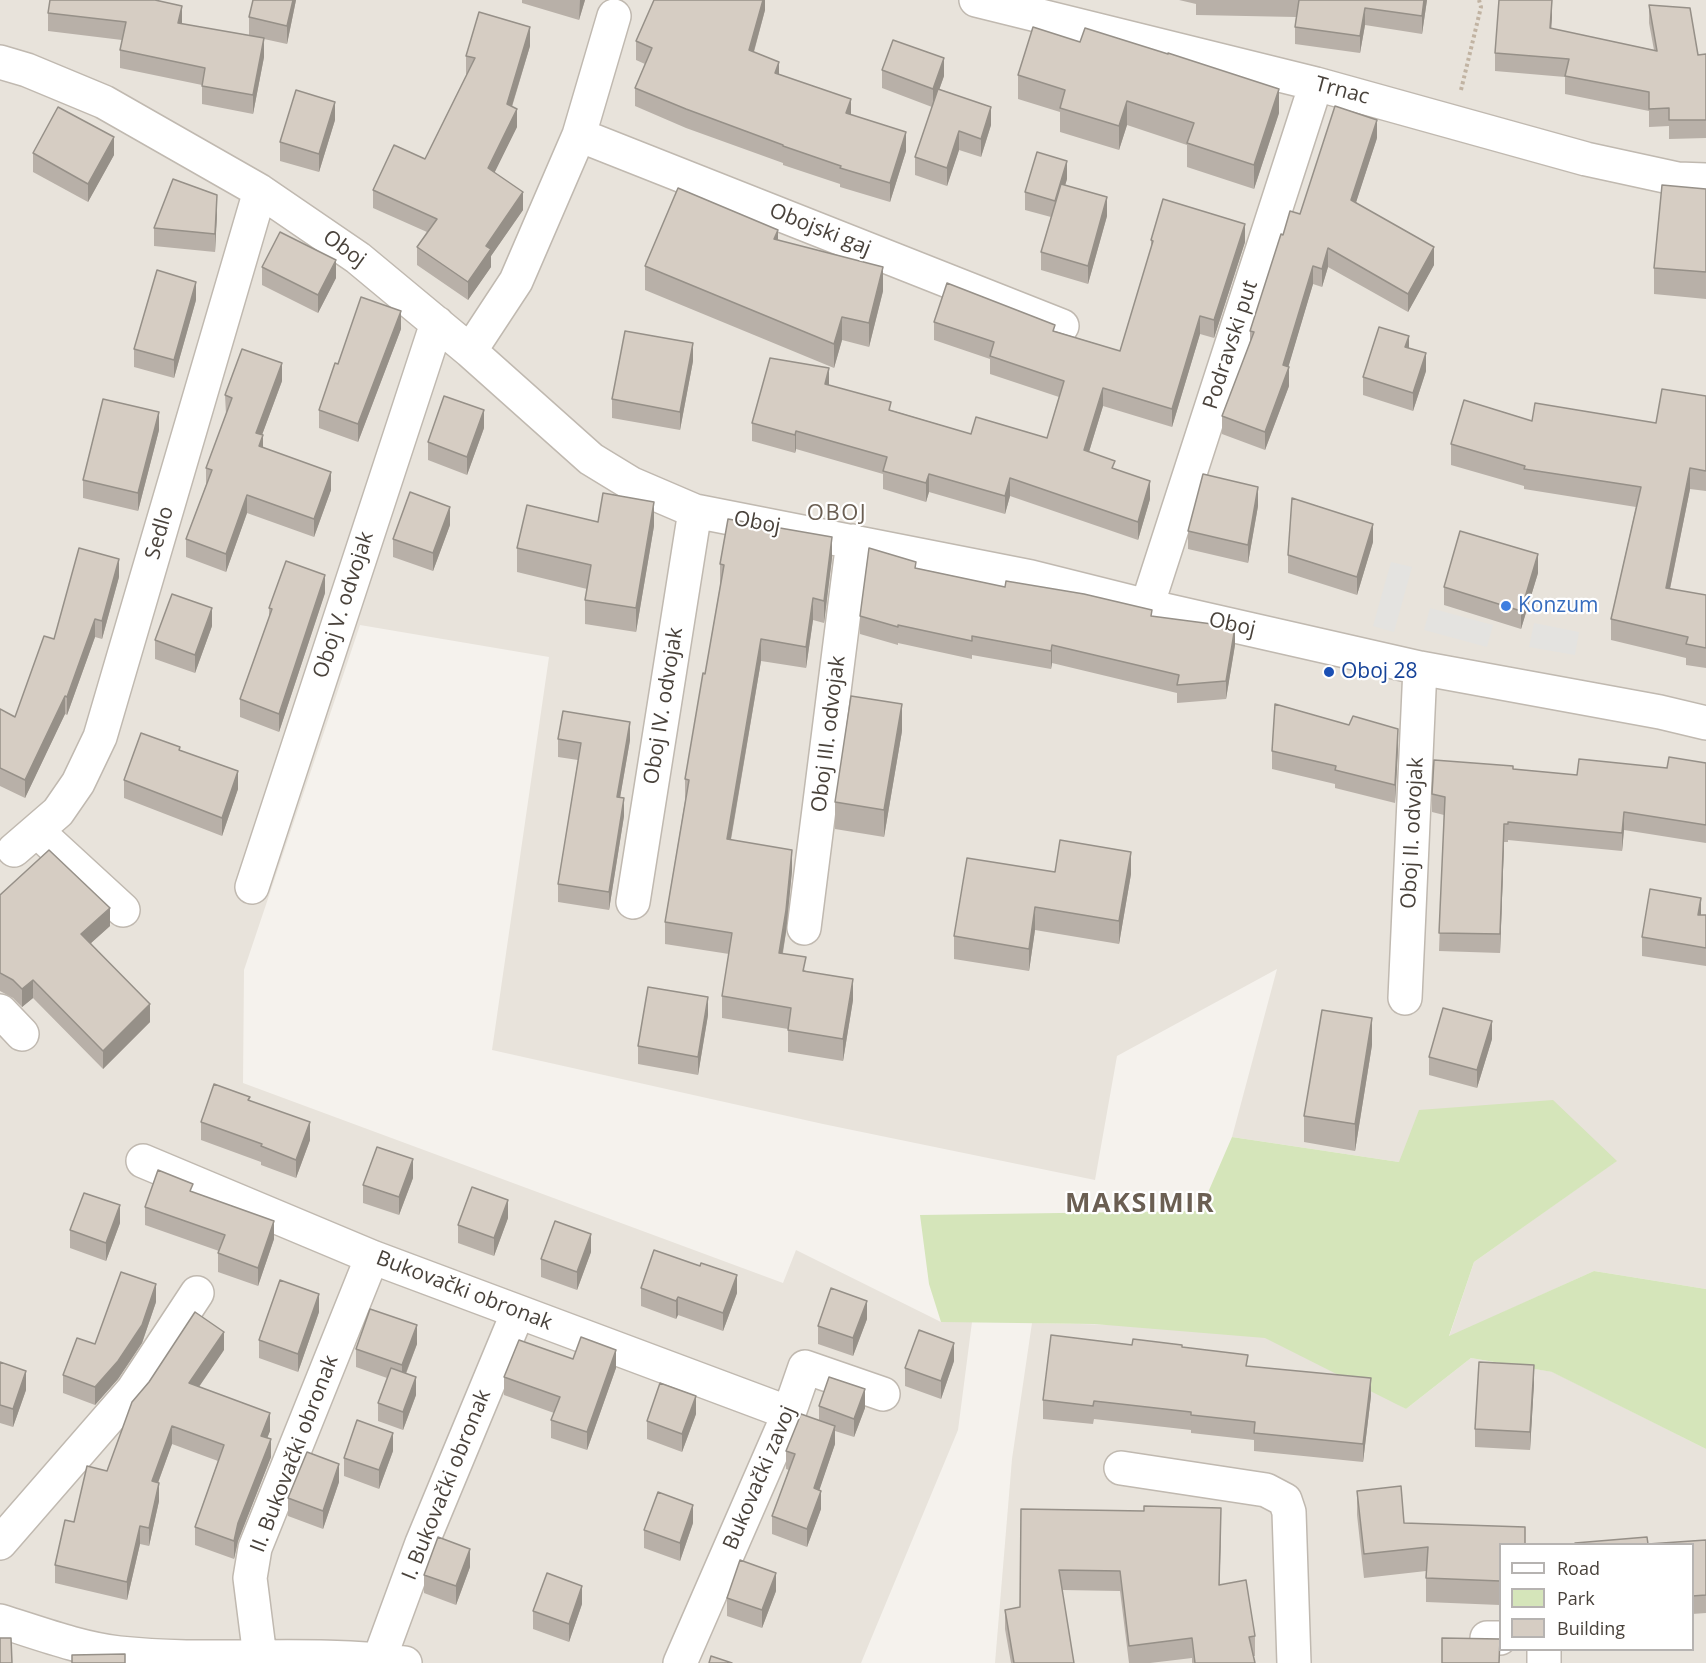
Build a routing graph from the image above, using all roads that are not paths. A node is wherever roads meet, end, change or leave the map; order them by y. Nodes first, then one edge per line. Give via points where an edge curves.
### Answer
1 (976, 0) edge
2 (614, 16) dead end
3 (0, 62) edge
4 (1316, 84) junction
5 (579, 135) junction
6 (1706, 180) edge
7 (261, 191) junction
8 (436, 323) junction
9 (1062, 326) dead end
10 (470, 351) junction
11 (695, 511) junction
12 (853, 541) junction
13 (1147, 606) junction
14 (1420, 668) junction
15 (1706, 723) edge
16 (252, 887) dead end
17 (633, 902) dead end
18 (123, 910) dead end
19 (804, 928) dead end
20 (1405, 998) dead end
21 (143, 1161) dead end
22 (372, 1257) junction
23 (196, 1293) dead end
24 (518, 1312) junction
25 (883, 1394) dead end
26 (789, 1413) junction
27 (1121, 1468) dead end
28 (0, 1543) edge
29 (0, 1621) edge
30 (260, 1657) junction
31 (392, 1661) edge
32 (680, 1663) edge
33 (1294, 1663) edge

1 - 4 street, Trnac
2 - 5 street
3 - 7 street, Oboj via 104,102
4 - 6 street, Trnac via 1586,159 1678,179
4 - 13 street, Podravski put
5 - 9 street, Obojski gaj
5 - 10 street via 516,282
7 - 8 street, Oboj via 358,258
7 - 18 street, Sedlo via 100,737 78,783 58,812 25,840
8 - 10 street, Oboj
8 - 16 street, Oboj V. odvojak
10 - 11 street, Oboj via 591,459 632,484
11 - 12 street, Oboj
11 - 17 street, Oboj IV. odvojak
12 - 13 street, Oboj via 1030,577
12 - 19 street, Oboj III. odvojak
13 - 14 street, Oboj
14 - 15 street, Oboj
14 - 20 street, Oboj II. odvojak
21 - 22 street, Bukovački obronak
22 - 24 street, Bukovački obronak
22 - 30 street, II. Bukovački obronak via 255,1548 250,1578
23 - 28 street via 133,1390
24 - 26 street, Bukovački obronak
24 - 31 street, I. Bukovački obronak via 422,1543
25 - 26 street, Bukovački zavoj via 805,1367
26 - 32 street, Bukovački zavoj
27 - 33 street via 1266,1490 1285,1500 1289,1512
29 - 30 street via 118,1653 215,1659
30 - 31 street

